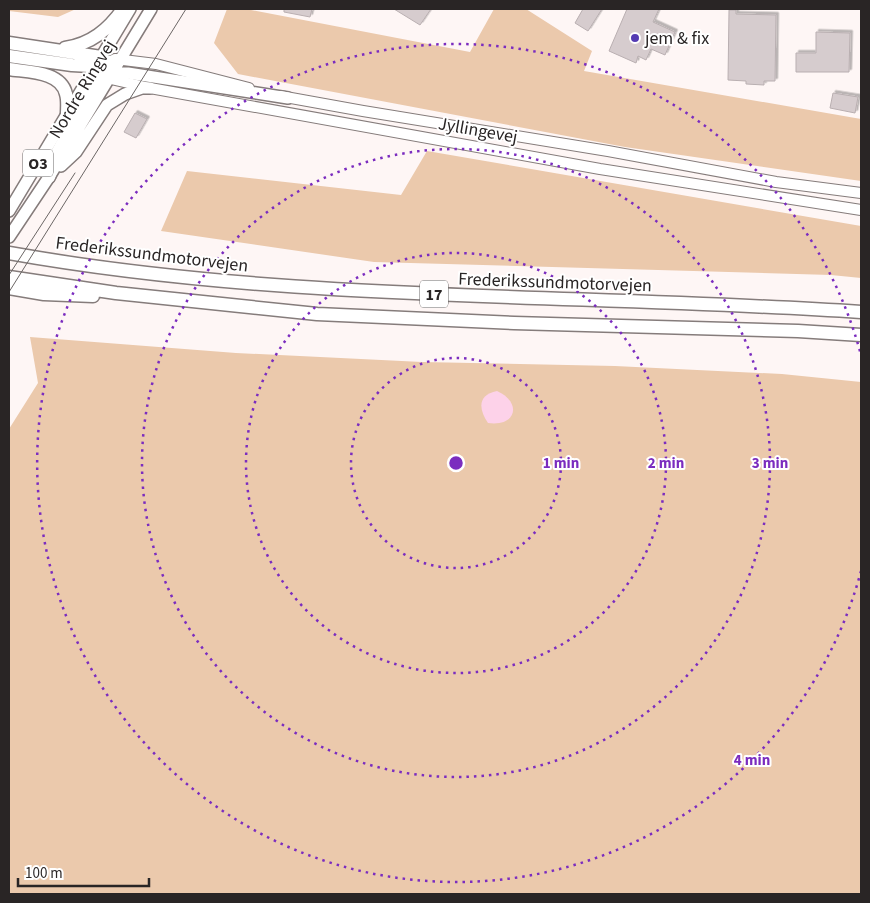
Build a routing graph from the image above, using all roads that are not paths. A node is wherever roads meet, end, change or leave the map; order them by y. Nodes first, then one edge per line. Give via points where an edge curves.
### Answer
1 (123, 9) edge
2 (130, 9) edge
3 (151, 9) edge
4 (9, 43) edge
5 (54, 50) junction
6 (9, 56) edge
7 (120, 60) junction
8 (9, 62) edge
9 (9, 69) edge
10 (101, 70) junction
11 (150, 88) junction
12 (288, 98) junction
13 (67, 114) junction
14 (49, 177) junction
15 (861, 193) edge
16 (861, 210) edge
17 (9, 211) edge
18 (9, 237) edge
19 (9, 253) edge
20 (9, 277) edge
21 (9, 288) edge
22 (116, 293) junction
23 (861, 312) edge
24 (861, 335) edge

1 - 5 highway via 98,36 79,46
2 - 10 main road, Nordre Ringvej / O3
3 - 7 main road, Nordre Ringvej
4 - 5 highway
5 - 10 highway
6 - 10 highway
7 - 10 highway
7 - 12 street, Jyllingevej via 156,64
8 - 10 highway via 70,73
9 - 13 highway via 53,77 66,93
10 - 11 street, Jyllingevej
10 - 12 main road
10 - 13 main road, Nordre Ringvej / O3
10 - 14 highway
11 - 14 main road via 125,94 107,105 76,152
11 - 16 street, Jyllingevej via 600,169
12 - 15 street, Jyllingevej via 776,182
13 - 17 main road, Nordre Ringvej / O3
14 - 18 main road, O3
19 - 23 highway, Frederikssundmotorvejen / 17 via 117,270 335,290
20 - 22 highway, 17
21 - 22 highway via 86,297
22 - 24 highway, 17 via 317,314

